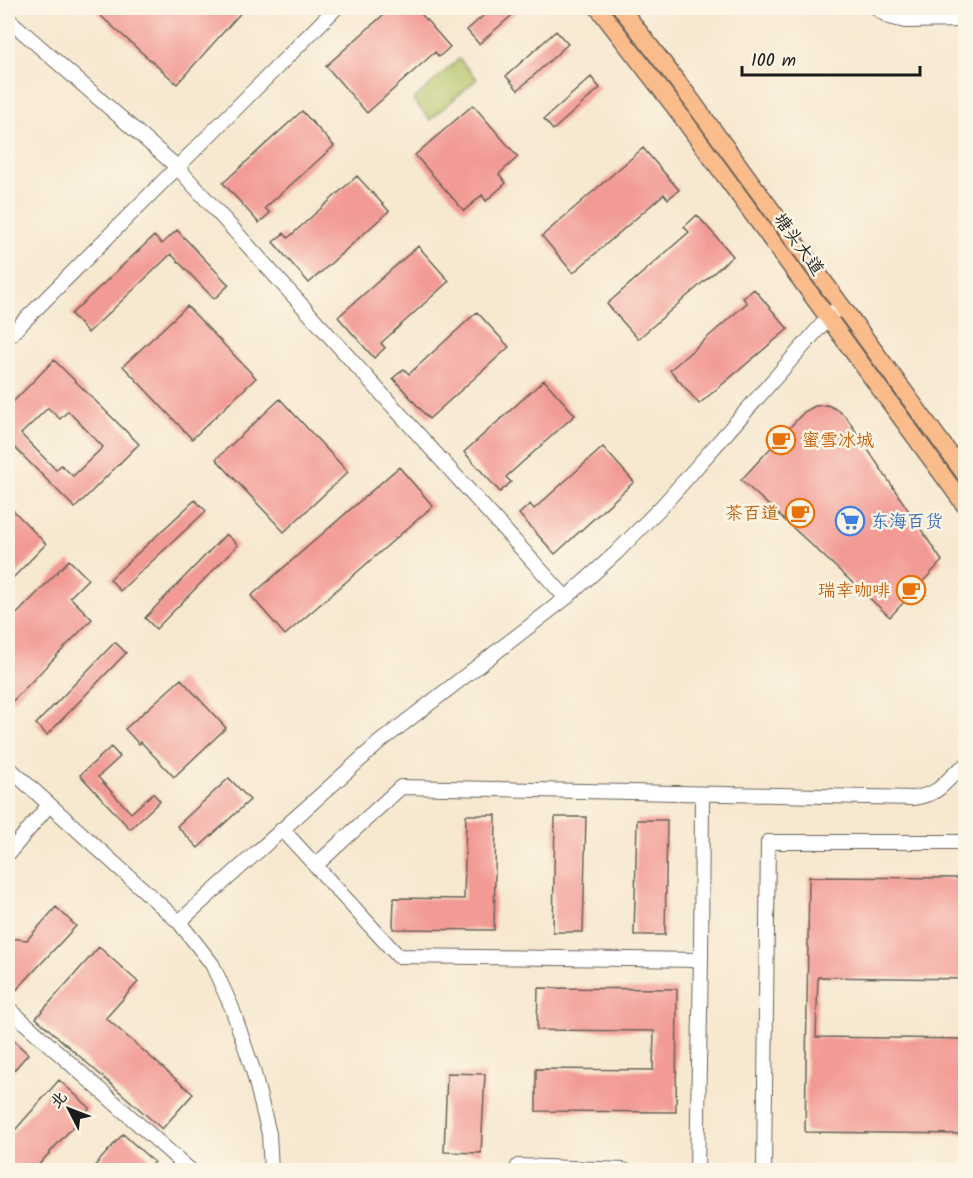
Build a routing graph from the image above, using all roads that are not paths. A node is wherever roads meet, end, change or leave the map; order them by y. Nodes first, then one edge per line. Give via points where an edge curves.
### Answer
1 (336, 8) edge
2 (598, 8) edge
3 (621, 8) edge
4 (876, 8) edge
5 (8, 19) edge
6 (966, 20) edge
7 (177, 167) junction
8 (840, 303) junction
9 (828, 317) junction
10 (8, 337) edge
11 (966, 476) edge
12 (966, 507) edge
13 (566, 597) junction
14 (966, 765) edge
15 (8, 767) edge
16 (702, 794) junction
17 (49, 805) junction
18 (282, 829) junction
19 (966, 842) edge
20 (8, 854) edge
21 (315, 866) junction
22 (179, 922) junction
23 (701, 960) junction
24 (8, 1008) edge
25 (518, 1166) dead end
26 (190, 1170) edge
27 (272, 1170) edge
28 (624, 1170) edge
29 (697, 1170) edge
30 (765, 1170) edge

1 - 7 street
2 - 9 main road, 塘头大道
3 - 8 main road, 塘头大道
4 - 6 street via 905,21
5 - 7 street
7 - 10 street
7 - 13 street
8 - 9 street
8 - 11 main road, 塘头大道
9 - 12 main road, 塘头大道
9 - 13 street via 664,504
13 - 18 street via 381,741
14 - 16 street via 930,795 913,798
15 - 17 street
16 - 21 street via 401,787
16 - 23 street
17 - 20 street
17 - 22 street
18 - 21 street
18 - 22 street
19 - 30 street via 768,842
21 - 23 street via 398,956
22 - 27 street via 212,964 232,1008 269,1134
23 - 29 street
24 - 26 street
25 - 28 street

